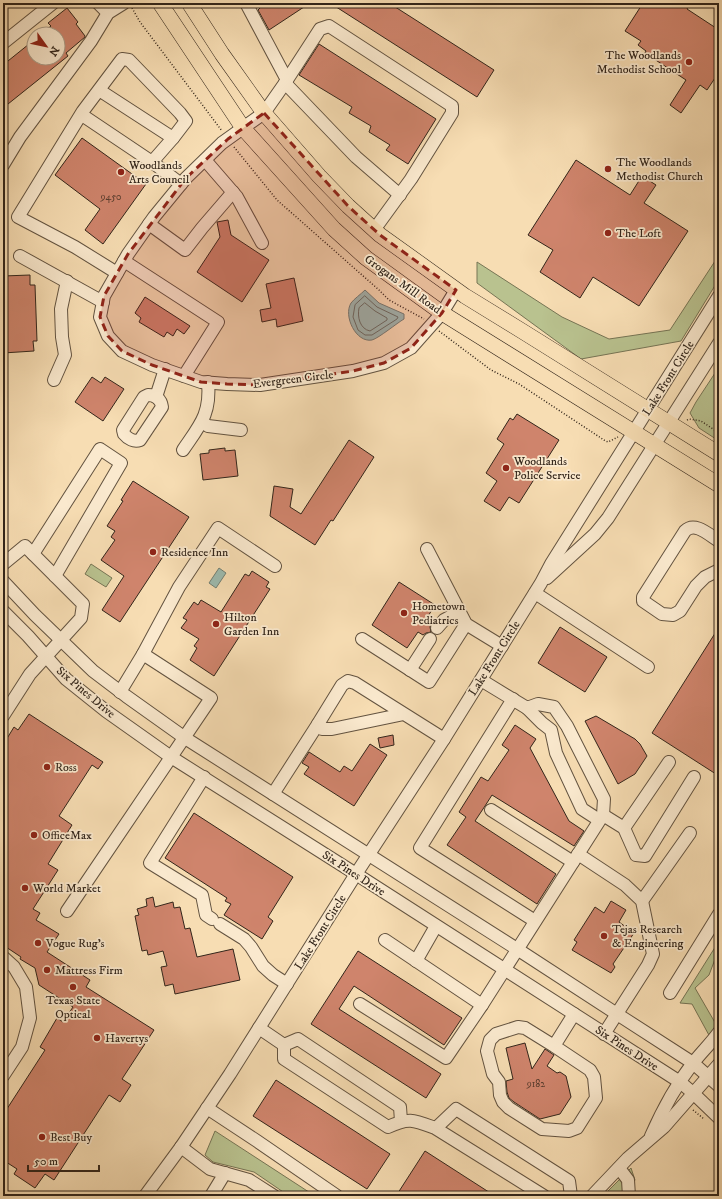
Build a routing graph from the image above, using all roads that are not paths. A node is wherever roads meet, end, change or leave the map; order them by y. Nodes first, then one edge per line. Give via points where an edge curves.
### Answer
1 (53, 3) edge
2 (98, 3) edge
3 (124, 3) edge
4 (160, 3) edge
5 (189, 3) edge
6 (246, 3) edge
7 (108, 13) junction
8 (3, 43) edge
9 (286, 82) junction
10 (99, 90) junction
11 (264, 113) junction
12 (82, 114) junction
13 (243, 128) junction
14 (173, 138) junction
15 (205, 160) junction
16 (152, 162) junction
17 (3, 165) edge
18 (181, 184) junction
19 (233, 192) junction
20 (400, 195) junction
21 (149, 224) junction
22 (374, 230) junction
23 (262, 244) dead end
24 (20, 256) dead end
25 (124, 261) junction
26 (118, 273) junction
27 (67, 281) junction
28 (456, 290) junction
29 (719, 296) edge
30 (103, 302) junction
31 (442, 312) junction
32 (719, 343) edge
33 (166, 369) junction
34 (184, 376) junction
35 (54, 380) dead end
36 (208, 382) junction
37 (156, 397) dead end
38 (648, 409) junction
39 (202, 422) junction
40 (668, 422) junction
41 (241, 430) dead end
42 (634, 432) junction
43 (654, 445) junction
44 (183, 450) dead end
45 (719, 454) edge
46 (719, 485) edge
47 (719, 541) edge
48 (428, 549) dead end
49 (33, 554) junction
50 (3, 564) edge
51 (275, 566) dead end
52 (719, 570) edge
53 (55, 576) junction
54 (3, 581) edge
55 (538, 588) junction
56 (3, 611) edge
57 (459, 612) junction
58 (466, 624) junction
59 (437, 628) dead end
60 (362, 639) dead end
61 (430, 639) dead end
62 (61, 640) junction
63 (502, 646) junction
64 (143, 654) junction
65 (46, 656) junction
66 (648, 667) dead end
67 (410, 670) junction
68 (481, 680) junction
69 (120, 692) junction
70 (512, 699) junction
71 (527, 708) junction
72 (404, 714) junction
73 (3, 716) edge
74 (318, 724) junction
75 (185, 738) junction
76 (444, 739) junction
77 (172, 756) junction
78 (669, 762) dead end
79 (204, 777) junction
80 (694, 777) dead end
81 (272, 794) junction
82 (491, 810) dead end
83 (601, 817) junction
84 (624, 828) junction
85 (690, 834) dead end
86 (369, 855) junction
87 (575, 858) junction
88 (356, 874) junction
89 (642, 901) junction
90 (67, 911) dead end
91 (719, 914) edge
92 (535, 920) junction
93 (436, 926) junction
94 (385, 940) dead end
95 (517, 948) junction
96 (3, 958) edge
97 (416, 961) junction
98 (504, 969) junction
99 (287, 984) junction
100 (670, 993) dead end
101 (360, 1004) dead end
102 (482, 1005) junction
103 (574, 1014) junction
104 (617, 1014) junction
105 (259, 1028) junction
106 (719, 1032) edge
107 (604, 1034) junction
108 (284, 1045) junction
109 (554, 1046) junction
110 (693, 1063) junction
111 (719, 1064) edge
112 (3, 1076) edge
113 (708, 1076) junction
114 (680, 1082) junction
115 (719, 1086) edge
116 (693, 1093) junction
117 (207, 1108) junction
118 (719, 1118) edge
119 (401, 1121) junction
120 (436, 1128) junction
121 (650, 1139) junction
122 (181, 1147) junction
123 (619, 1168) junction
124 (225, 1173) junction
125 (145, 1196) edge
126 (210, 1196) edge
127 (274, 1196) edge
128 (337, 1196) edge
129 (544, 1196) edge
130 (571, 1196) edge
131 (592, 1196) edge
132 (629, 1196) edge

1 - 8 street
2 - 7 street
3 - 7 street
4 - 13 main road, Grogans Mill Road
5 - 11 main road
6 - 9 street
7 - 17 street
9 - 11 street, Evergreen Circle
9 - 20 street via 356,157
9 - 20 street, Evergreen Circle via 320,29 329,26 452,106 452,113
10 - 12 street
10 - 14 street
10 - 14 street via 122,59 129,60 186,121
11 - 13 street, Evergreen Circle
11 - 22 main road via 348,206
12 - 16 street
12 - 26 street via 18,217
13 - 15 street, Evergreen Circle via 222,143
13 - 31 main road, Grogans Mill Road via 334,229 366,258
14 - 16 street
15 - 18 street, Evergreen Circle
15 - 19 street
16 - 18 street
18 - 21 street, Evergreen Circle
19 - 21 street via 185,250
19 - 23 street
20 - 22 street
21 - 25 street, Evergreen Circle
22 - 28 main road
24 - 27 street
25 - 26 street, Evergreen Circle
25 - 34 street via 218,322
26 - 30 street, Evergreen Circle
27 - 30 street
27 - 35 street via 61,309 62,337 66,355
28 - 31 street, Evergreen Circle
28 - 38 main road
29 - 38 street, Lake Front Circle
30 - 33 street, Evergreen Circle via 100,317 108,336 122,351
31 - 36 street, Evergreen Circle via 411,348 384,363 353,371 260,385
31 - 42 main road, Grogans Mill Road
32 - 40 street, Lake Front Circle
33 - 34 street, Evergreen Circle
33 - 37 street
34 - 36 street, Evergreen Circle
36 - 39 street via 209,395
38 - 40 main road
38 - 42 street, Lake Front Circle
39 - 41 street via 208,426
39 - 44 street
40 - 43 street, Lake Front Circle
40 - 45 main road
42 - 43 main road, Grogans Mill Road
42 - 55 street, Lake Front Circle
43 - 46 main road, Grogans Mill Road
43 - 55 street, Lake Front Circle via 602,526
47 - 52 street via 698,528 688,528 642,597 643,601 662,614 673,615 680,612 696,586 705,577
48 - 57 street
49 - 50 street via 25,546
49 - 53 street
49 - 53 street via 100,450 121,463
51 - 64 street via 218,528 179,586
53 - 62 street via 83,604 81,618
54 - 62 street, Six Pines Drive
55 - 63 street, Lake Front Circle
55 - 66 street
56 - 65 street, Six Pines Drive
57 - 58 street
57 - 59 street via 444,620
58 - 63 street
58 - 67 street via 429,682
60 - 67 street
61 - 67 street
62 - 65 street
62 - 69 street, Six Pines Drive via 93,671
63 - 68 street, Lake Front Circle
64 - 69 street
64 - 75 street via 211,698
65 - 73 street via 30,674
65 - 77 street, Six Pines Drive via 66,679 106,711
68 - 70 street
68 - 76 street, Lake Front Circle
69 - 75 street, Six Pines Drive
70 - 71 street
70 - 92 street via 420,848
71 - 83 street via 551,730 556,753 582,809
71 - 83 street via 538,704 554,707 567,726 604,799
72 - 74 street via 332,729 322,729
72 - 74 street via 348,681 342,685
72 - 76 street
74 - 81 street
75 - 77 street
75 - 81 street, Six Pines Drive
76 - 86 street, Lake Front Circle
77 - 79 street, Six Pines Drive
77 - 90 street
78 - 84 street
79 - 88 street, Six Pines Drive
79 - 99 street via 150,863 202,895 206,915 244,939 263,966
80 - 84 street via 645,856 636,855
81 - 86 street, Six Pines Drive
82 - 87 street
83 - 84 street
83 - 87 street
85 - 89 street
86 - 88 street, Lake Front Circle
86 - 95 street, Six Pines Drive
87 - 89 street via 625,885
87 - 92 street
88 - 93 street, Six Pines Drive
88 - 99 street, Lake Front Circle
89 - 104 street via 653,954
91 - 100 street
92 - 95 street
93 - 97 street
93 - 98 street, Six Pines Drive
94 - 97 street
95 - 98 street
95 - 104 street, Six Pines Drive
96 - 112 street via 14,967 26,987 30,1018 22,1047
97 - 102 street
98 - 102 street
98 - 103 street, Six Pines Drive
99 - 105 street, Lake Front Circle
101 - 102 street via 446,1058
103 - 107 street, Six Pines Drive
103 - 109 street
104 - 107 street
104 - 110 street, Six Pines Drive
105 - 108 street
105 - 117 street, Lake Front Circle
106 - 110 street
107 - 114 street, Six Pines Drive
108 - 119 street via 298,1039 400,1107
108 - 119 street via 284,1059 388,1127
109 - 109 street via 525,1028 518,1027 496,1034 490,1040 487,1051 493,1074 499,1082 500,1095 509,1108 542,1129 569,1130 577,1128 596,1098 594,1077 590,1070
110 - 113 street, Six Pines Drive
110 - 114 street
111 - 113 street
113 - 115 street, Six Pines Drive
113 - 116 street
114 - 116 street, Six Pines Drive
114 - 121 street via 660,1115
116 - 118 street, Six Pines Drive
116 - 121 street via 664,1127
117 - 122 street, Lake Front Circle
117 - 128 street
119 - 120 street via 418,1121
120 - 129 street
120 - 130 street via 456,1109 569,1181
121 - 123 street
122 - 124 street via 210,1169
122 - 125 street, Lake Front Circle
123 - 131 street
123 - 132 street via 628,1180
124 - 126 street
124 - 127 street via 250,1180

